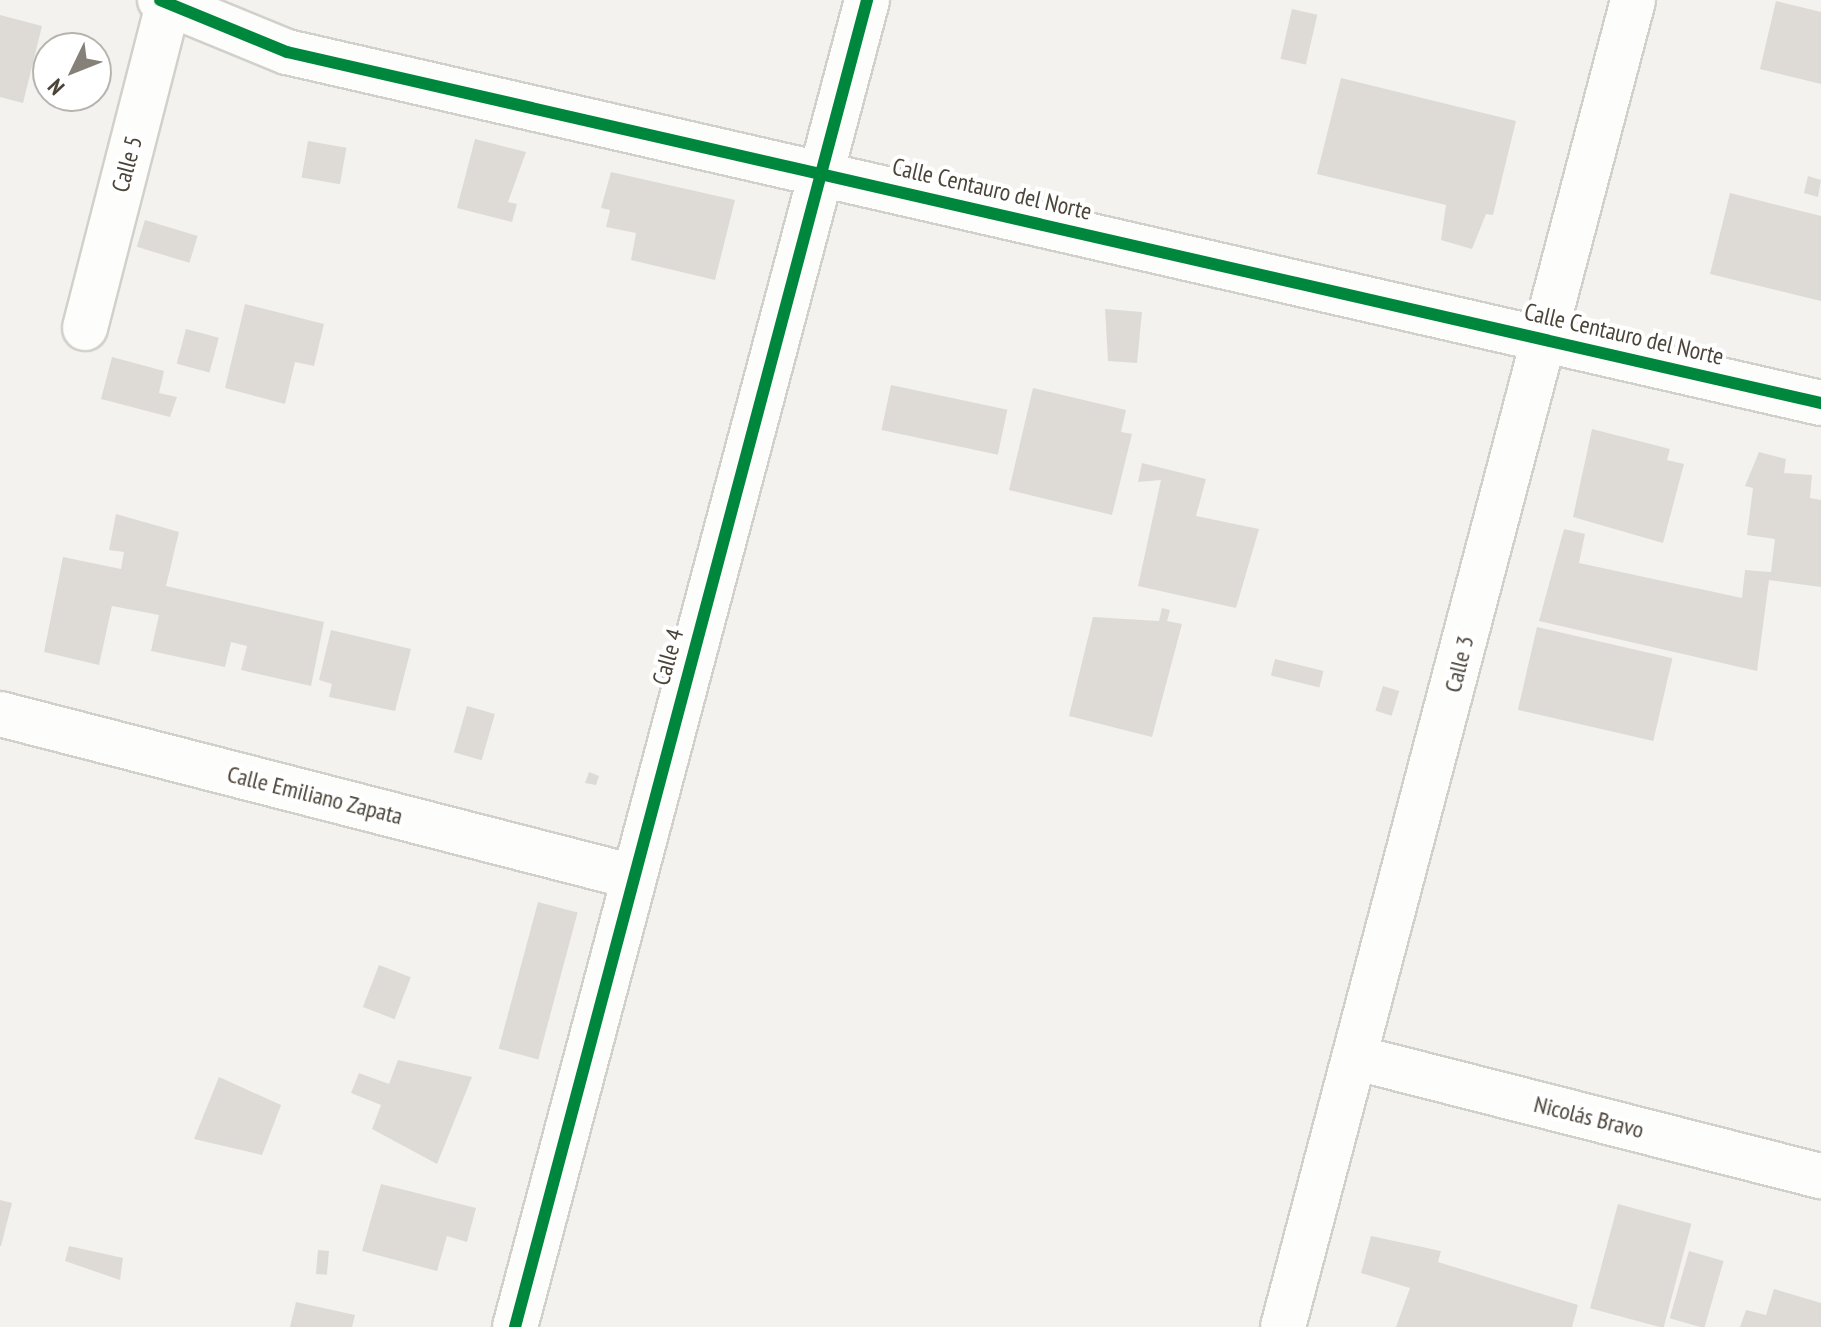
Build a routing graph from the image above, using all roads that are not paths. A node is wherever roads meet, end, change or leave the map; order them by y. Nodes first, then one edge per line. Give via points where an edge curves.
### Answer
1 (867, 0) edge
2 (1633, 0) edge
3 (166, 3) edge
4 (825, 174) junction
5 (85, 328) dead end
6 (1543, 337) junction
7 (1821, 403) edge
8 (0, 714) edge
9 (630, 876) junction
10 (1357, 1058) junction
11 (1821, 1176) edge
12 (515, 1327) edge
13 (1283, 1327) edge

1 - 4 street, Calle 4
2 - 6 street, Calle 3
3 - 4 street, Calle Centauro del Norte via 287,52
3 - 5 street, Calle 5
4 - 6 street, Calle Centauro del Norte
4 - 9 street, Calle 4
6 - 7 street, Calle Centauro del Norte
6 - 10 street, Calle 3
8 - 9 street, Calle Emiliano Zapata
9 - 12 street, Calle 4
10 - 11 street, Nicolás Bravo
10 - 13 street, Calle 3

